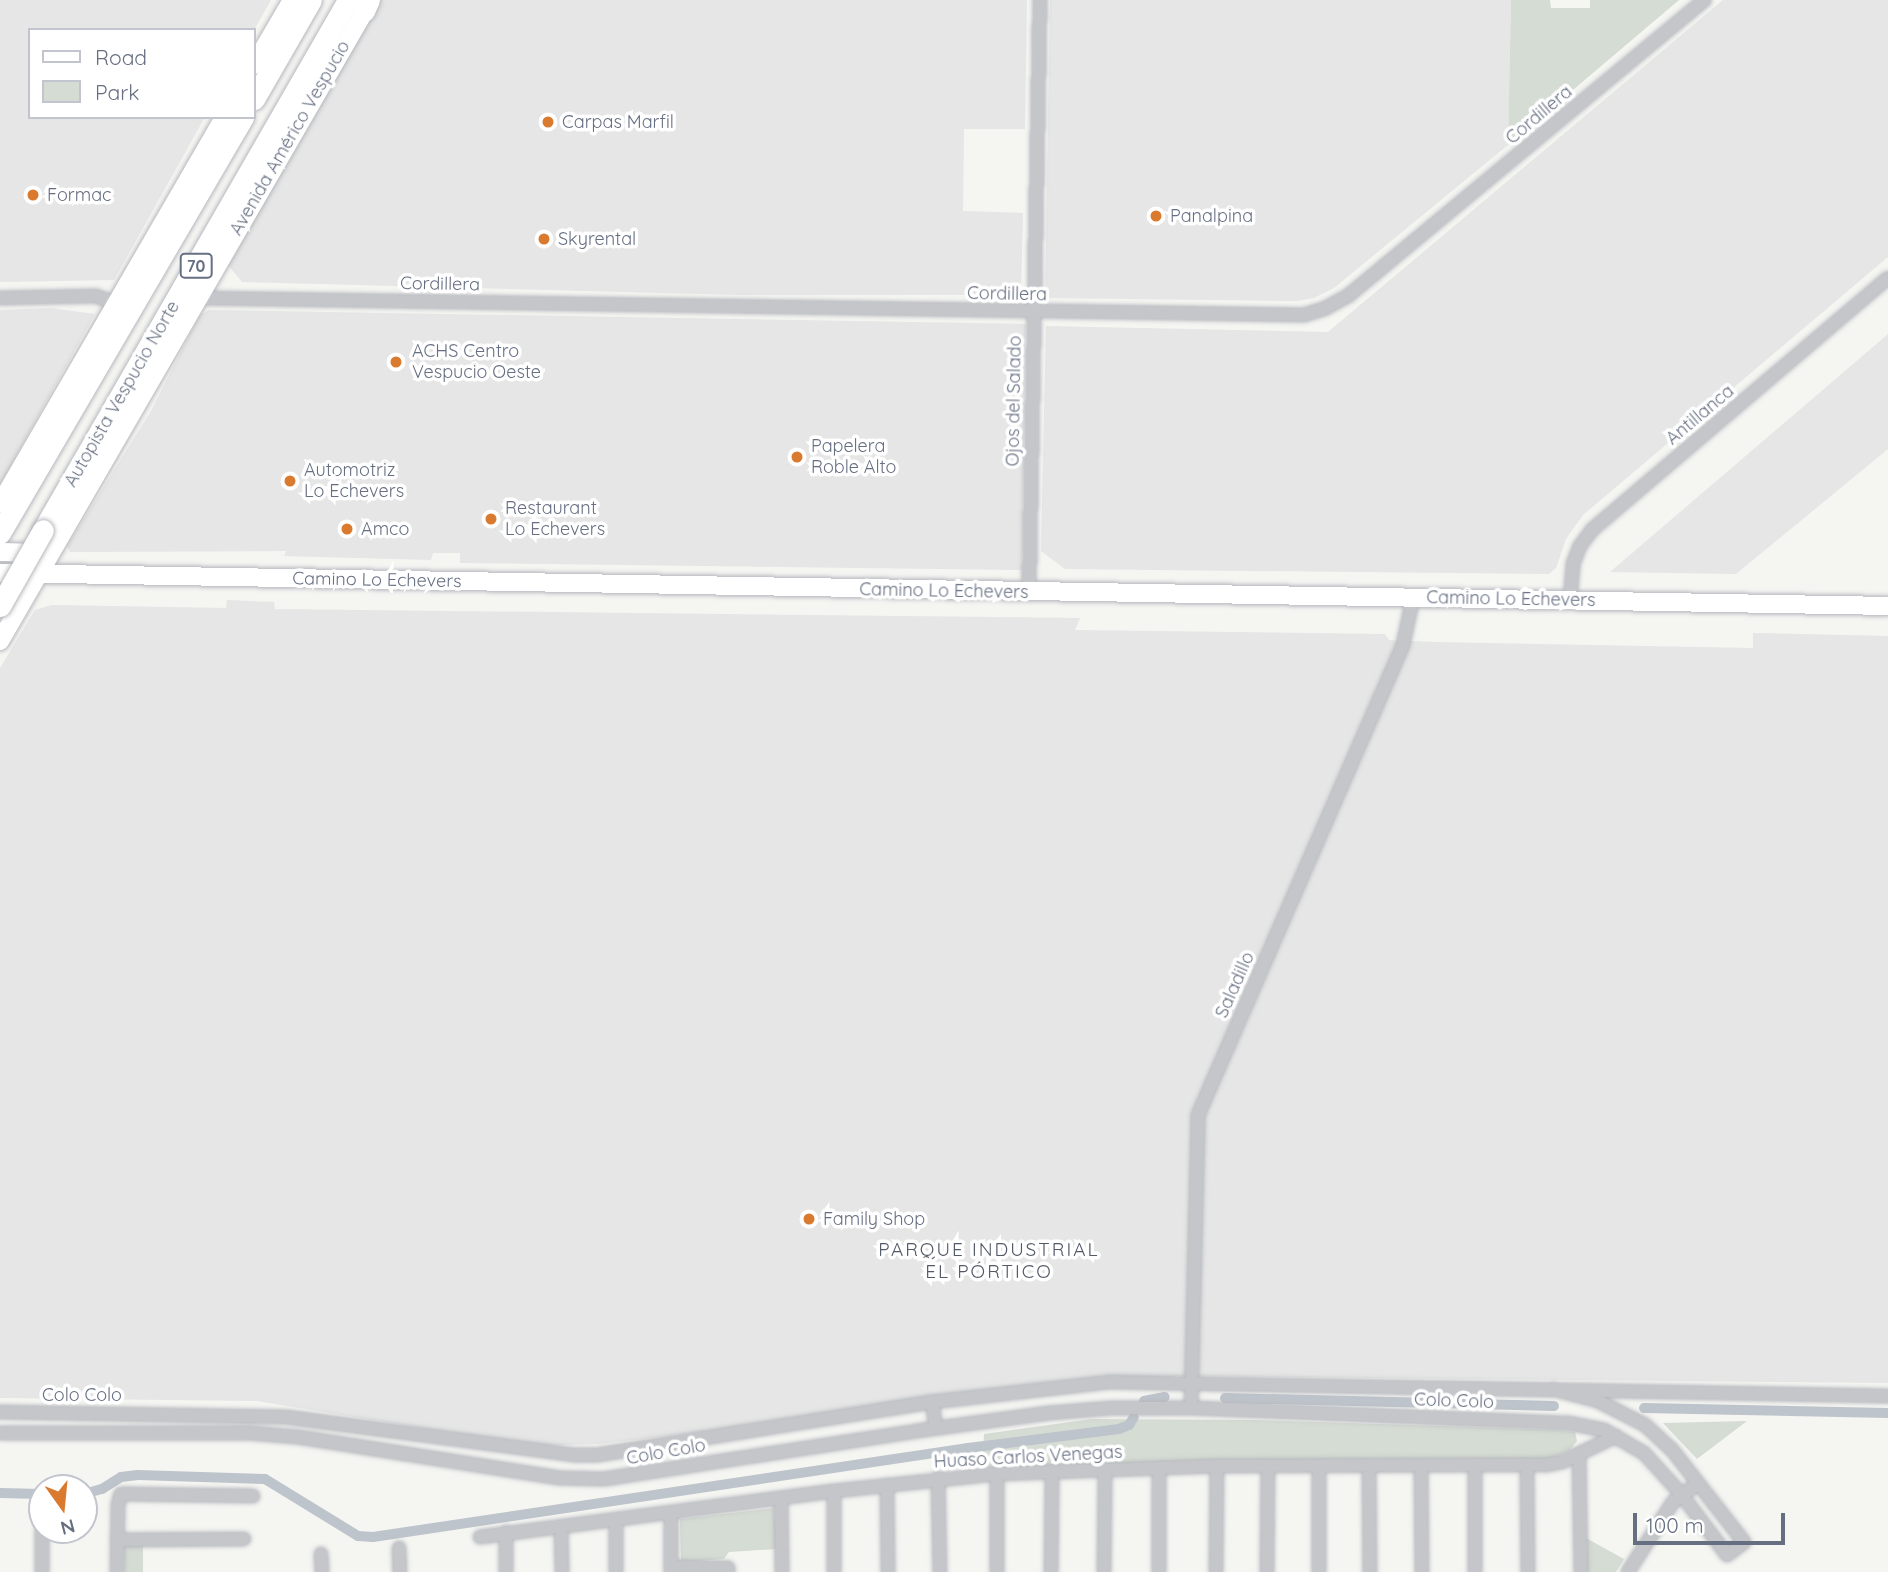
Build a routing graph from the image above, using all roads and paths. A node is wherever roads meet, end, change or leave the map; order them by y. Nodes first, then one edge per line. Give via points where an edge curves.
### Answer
1 (292, 0) edge
2 (312, 0) edge
3 (1040, 0) edge
4 (1704, 0) edge
5 (363, 3) edge
6 (256, 62) edge
7 (256, 96) edge
8 (223, 119) edge
9 (242, 119) edge
10 (1888, 278) edge
11 (0, 298) edge
12 (197, 298) junction
13 (116, 303) junction
14 (1033, 312) junction
15 (0, 504) edge
16 (0, 533) edge
17 (52, 550) junction
18 (0, 552) edge
19 (0, 573) edge
20 (40, 573) junction
21 (70, 574) junction
22 (1029, 592) junction
23 (1413, 598) junction
24 (1570, 600) junction
25 (7, 605) edge
26 (1888, 606) edge
27 (0, 639) edge
28 (1192, 1382) junction
29 (1552, 1389) junction
30 (1636, 1391) junction
31 (1888, 1396) edge
32 (932, 1402) junction
33 (912, 1405) junction
34 (1191, 1408) junction
35 (0, 1412) edge
36 (164, 1414) junction
37 (1631, 1417) junction
38 (1580, 1425) junction
39 (936, 1428) junction
40 (916, 1431) junction
41 (405, 1432) junction
42 (0, 1433) edge
43 (152, 1433) junction
44 (424, 1435) junction
45 (1616, 1436) junction
46 (402, 1453) junction
47 (1579, 1455) junction
48 (420, 1456) junction
49 (1421, 1465) junction
50 (1217, 1466) junction
51 (1268, 1466) junction
52 (1319, 1466) junction
53 (1369, 1466) junction
54 (1475, 1466) junction
55 (1527, 1466) junction
56 (1159, 1468) junction
57 (1105, 1469) junction
58 (1052, 1471) junction
59 (997, 1474) junction
60 (938, 1478) junction
61 (1698, 1483) junction
62 (887, 1485) junction
63 (834, 1491) junction
64 (1681, 1494) junction
65 (253, 1496) dead end
66 (781, 1499) junction
67 (670, 1513) junction
68 (616, 1521) junction
69 (561, 1527) junction
70 (506, 1532) junction
71 (480, 1537) dead end
72 (244, 1539) dead end
73 (117, 1540) junction
74 (42, 1544) edge
75 (399, 1548) dead end
76 (321, 1554) dead end
77 (671, 1570) edge
78 (728, 1570) edge
79 (42, 1572) edge
80 (117, 1572) edge
81 (322, 1572) edge
82 (400, 1572) edge
83 (506, 1572) edge
84 (562, 1572) edge
85 (616, 1572) edge
86 (782, 1572) edge
87 (834, 1572) edge
88 (888, 1572) edge
89 (940, 1572) edge
90 (997, 1572) edge
91 (1051, 1572) edge
92 (1104, 1572) edge
93 (1159, 1572) edge
94 (1216, 1572) edge
95 (1267, 1572) edge
96 (1319, 1572) edge
97 (1370, 1572) edge
98 (1422, 1572) edge
99 (1475, 1572) edge
100 (1528, 1572) edge
101 (1581, 1572) edge
102 (1628, 1572) edge

1 - 6 main road
2 - 7 highway
3 - 14 street, Ojos del Salado
4 - 14 street, Cordillera via 1333,306 1293,316
5 - 12 main road, Avenida Américo Vespucio
5 - 25 highway, Autopista Vespucio Norte / 70, bridge via 43,530
8 - 13 main road
9 - 16 highway, Autopista Vespucio Norte / 70
10 - 24 street, Antillanca via 1592,529 1573,564
11 - 13 street via 96,296
12 - 14 street, Cordillera
12 - 17 main road, Avenida Américo Vespucio
13 - 15 main road
14 - 22 street, Ojos del Salado
17 - 18 main road
17 - 20 main road, Avenida Américo Vespucio
17 - 21 main road via 58,564
19 - 20 main road, Camino Lo Echevers
20 - 21 main road, Camino Lo Echevers
20 - 25 main road, Avenida Américo Vespucio
21 - 22 main road, Camino Lo Echevers
22 - 23 main road, Camino Lo Echevers
23 - 24 main road, Camino Lo Echevers
23 - 28 street, Saladillo via 1403,645 1198,1115
24 - 26 main road, Camino Lo Echevers
25 - 27 main road, Avenida Américo Vespucio
28 - 29 street, Colo Colo
28 - 32 street, Colo Colo via 1109,1382
28 - 34 street, Saladillo
29 - 30 street, Colo Colo
29 - 37 street, Colo Colo via 1598,1401
30 - 31 street, Colo Colo
30 - 37 street via 1630,1401
32 - 33 street, Colo Colo
32 - 39 street
33 - 40 street
33 - 44 street, Colo Colo via 597,1455
34 - 38 street, Colo Colo
34 - 39 street, Colo Colo via 1049,1413
35 - 36 street, Colo Colo
36 - 41 street, Colo Colo via 286,1417
36 - 43 street via 162,1425
37 - 61 street, Colo Colo via 1664,1442
38 - 45 street, Colo Colo
38 - 47 street via 1586,1444
39 - 40 street, Colo Colo
40 - 48 street, Colo Colo via 604,1479 560,1478
41 - 44 street, Colo Colo
41 - 46 street
42 - 43 street, Colo Colo
43 - 46 street, Colo Colo via 298,1437
44 - 48 street
45 - 47 street, Huaso Carlos Venegas
45 - 64 street, Colo Colo via 1654,1462
46 - 48 street, Colo Colo
47 - 55 street, Huaso Carlos Venegas via 1560,1463
47 - 101 street
49 - 53 street, Huaso Carlos Venegas
49 - 54 street, Huaso Carlos Venegas
49 - 98 street
50 - 51 street, Huaso Carlos Venegas
50 - 56 street, Huaso Carlos Venegas
50 - 94 street
51 - 52 street, Huaso Carlos Venegas
51 - 95 street
52 - 53 street, Huaso Carlos Venegas
52 - 96 street
53 - 97 street
54 - 55 street, Huaso Carlos Venegas
54 - 99 street
55 - 100 street
56 - 57 street, Huaso Carlos Venegas
56 - 93 street
57 - 58 street, Huaso Carlos Venegas
57 - 92 street
58 - 59 street, Huaso Carlos Venegas
58 - 91 street
59 - 60 street, Huaso Carlos Venegas
59 - 90 street
60 - 62 street, Huaso Carlos Venegas
60 - 89 street
61 - 64 street
61 - 64 street, Colo Colo via 1744,1542 1727,1555
62 - 63 street, Huaso Carlos Venegas
62 - 88 street
63 - 66 street, Huaso Carlos Venegas
63 - 87 street
64 - 102 street
65 - 73 street via 121,1494
66 - 67 street, Huaso Carlos Venegas
66 - 86 street
67 - 68 street, Huaso Carlos Venegas
67 - 77 street
68 - 69 street, Huaso Carlos Venegas
68 - 85 street
69 - 70 street, Huaso Carlos Venegas
69 - 84 street
70 - 71 street, Huaso Carlos Venegas
70 - 83 street
72 - 73 street
73 - 80 street
74 - 79 street
75 - 82 street
76 - 81 street
77 - 78 street

